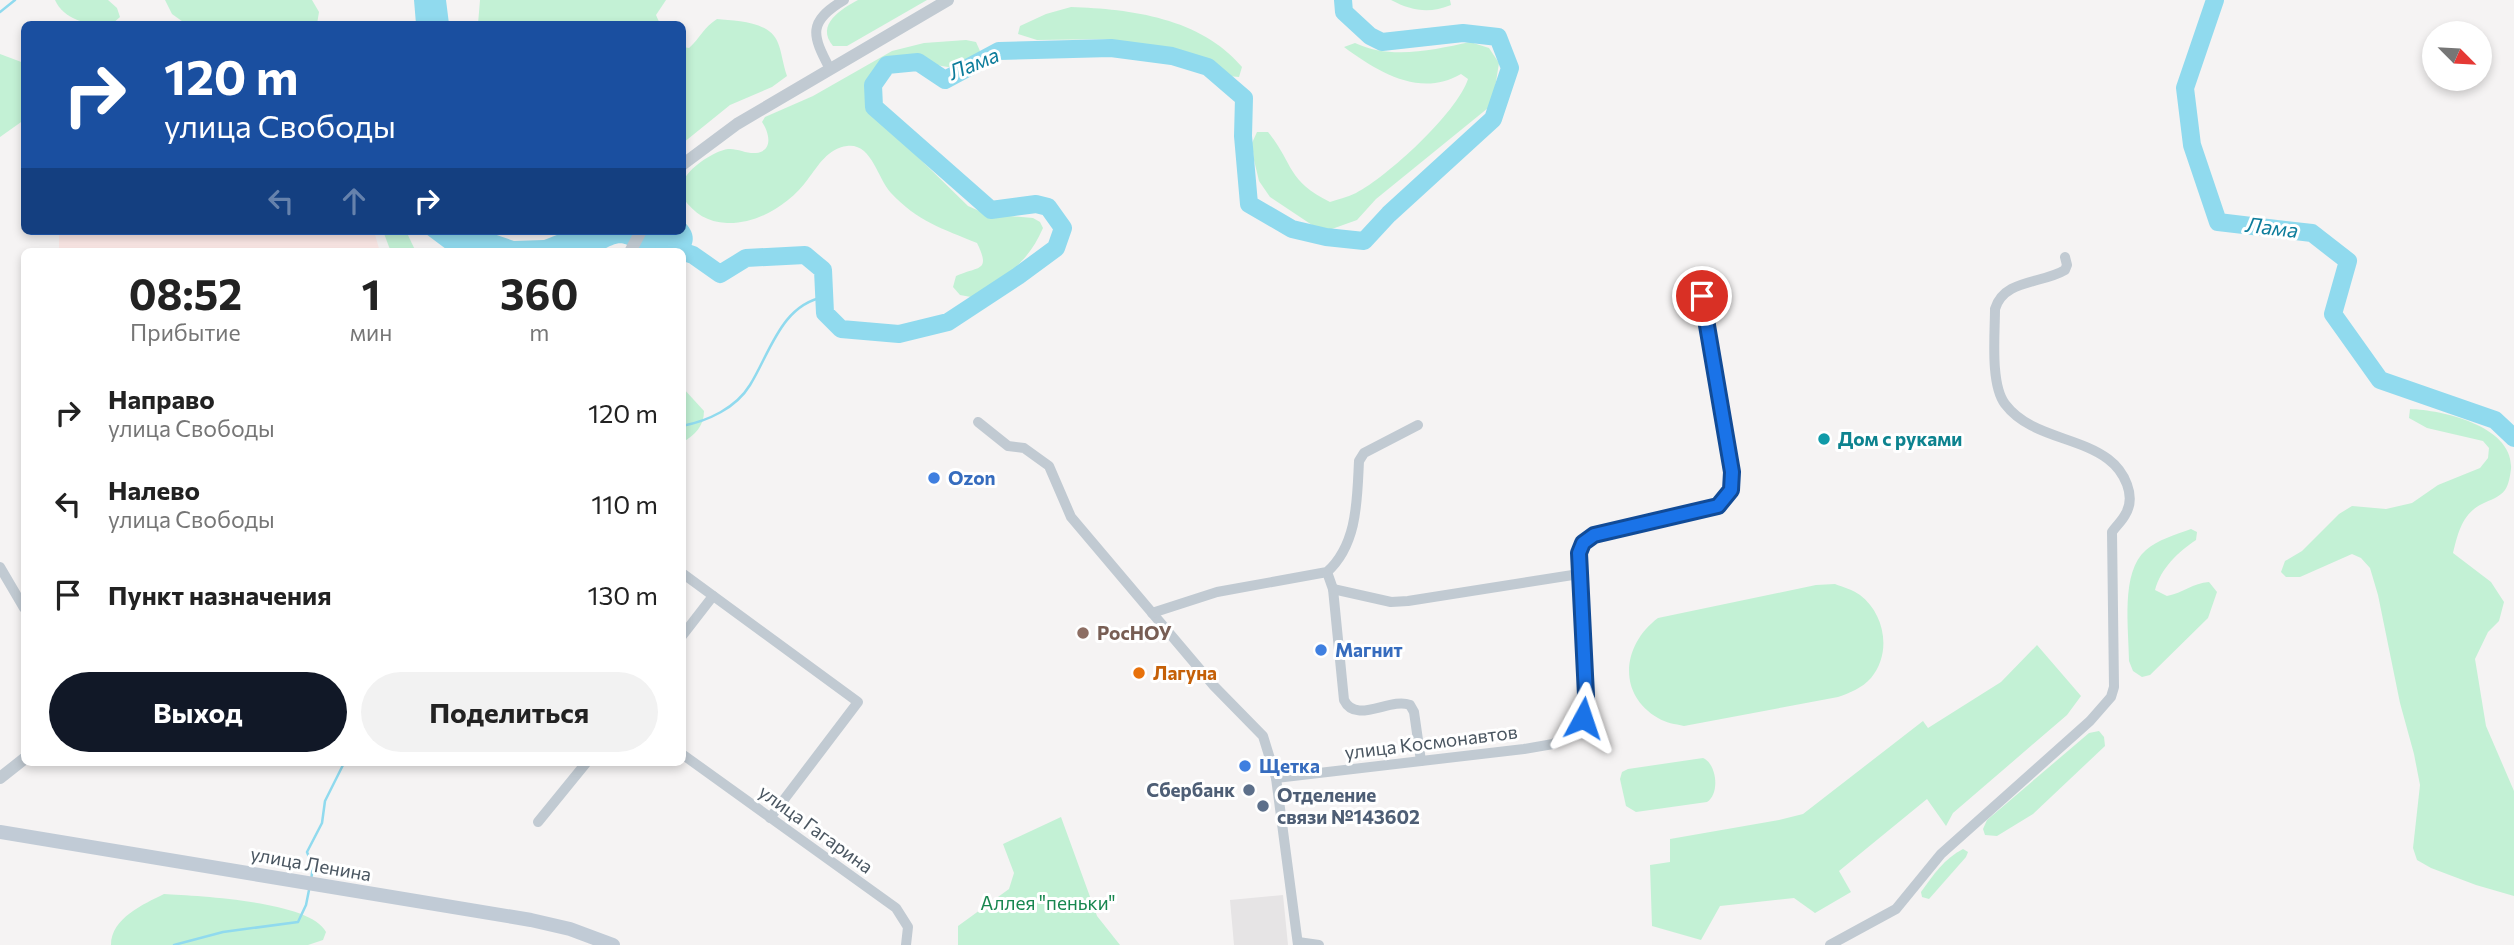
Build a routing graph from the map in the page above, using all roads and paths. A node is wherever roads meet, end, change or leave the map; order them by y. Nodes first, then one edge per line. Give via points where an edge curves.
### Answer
1 (844, 0) edge
2 (947, 0) edge
3 (830, 69) junction
4 (686, 162) edge
5 (2064, 257) dead end
6 (1702, 296) dead end
7 (978, 422) dead end
8 (1418, 425) dead end
9 (0, 567) edge
10 (1327, 572) junction
11 (1579, 574) junction
12 (686, 576) edge
13 (1333, 589) junction
14 (713, 596) junction
15 (21, 603) edge
16 (1152, 613) junction
17 (686, 631) edge
18 (686, 757) edge
19 (21, 761) edge
20 (1421, 761) junction
21 (584, 766) edge
22 (0, 778) edge
23 (1276, 778) junction
24 (770, 818) junction
25 (538, 822) dead end
26 (0, 832) edge
27 (1298, 944) edge
28 (613, 945) edge
29 (906, 945) edge
30 (1319, 945) edge
31 (1830, 945) edge

1 - 3 street via 828,10 816,29
2 - 3 street
3 - 4 street via 737,124
5 - 31 street via 2065,270 2006,291 1997,301 1996,374 1999,394 2018,416 2108,459 2126,480 2130,494 2127,513 2112,532 2111,697 1941,854 1895,909
6 - 11 street, улица Космонавтов via 1732,472 1731,490 1718,506 1594,535 1579,553
7 - 16 street via 1008,446 1024,448 1049,466 1071,517
8 - 10 street via 1364,453 1359,461 1356,519 1335,565
9 - 15 street
10 - 13 street
10 - 16 street via 1217,592
11 - 13 street via 1408,601 1391,602
11 - 20 street, улица Космонавтов via 1586,695 1583,718 1553,744
12 - 14 street
13 - 20 street via 1347,706 1361,712 1394,703 1410,705 1415,712
14 - 17 street
14 - 24 street via 858,702
16 - 23 street via 1263,736
18 - 24 street, улица Гагарина
19 - 22 street
20 - 23 street, улица Космонавтов
21 - 25 street
23 - 27 street
24 - 29 street, улица Гагарина via 896,908 908,927
26 - 28 main road, улица Ленина via 531,920
27 - 30 street

